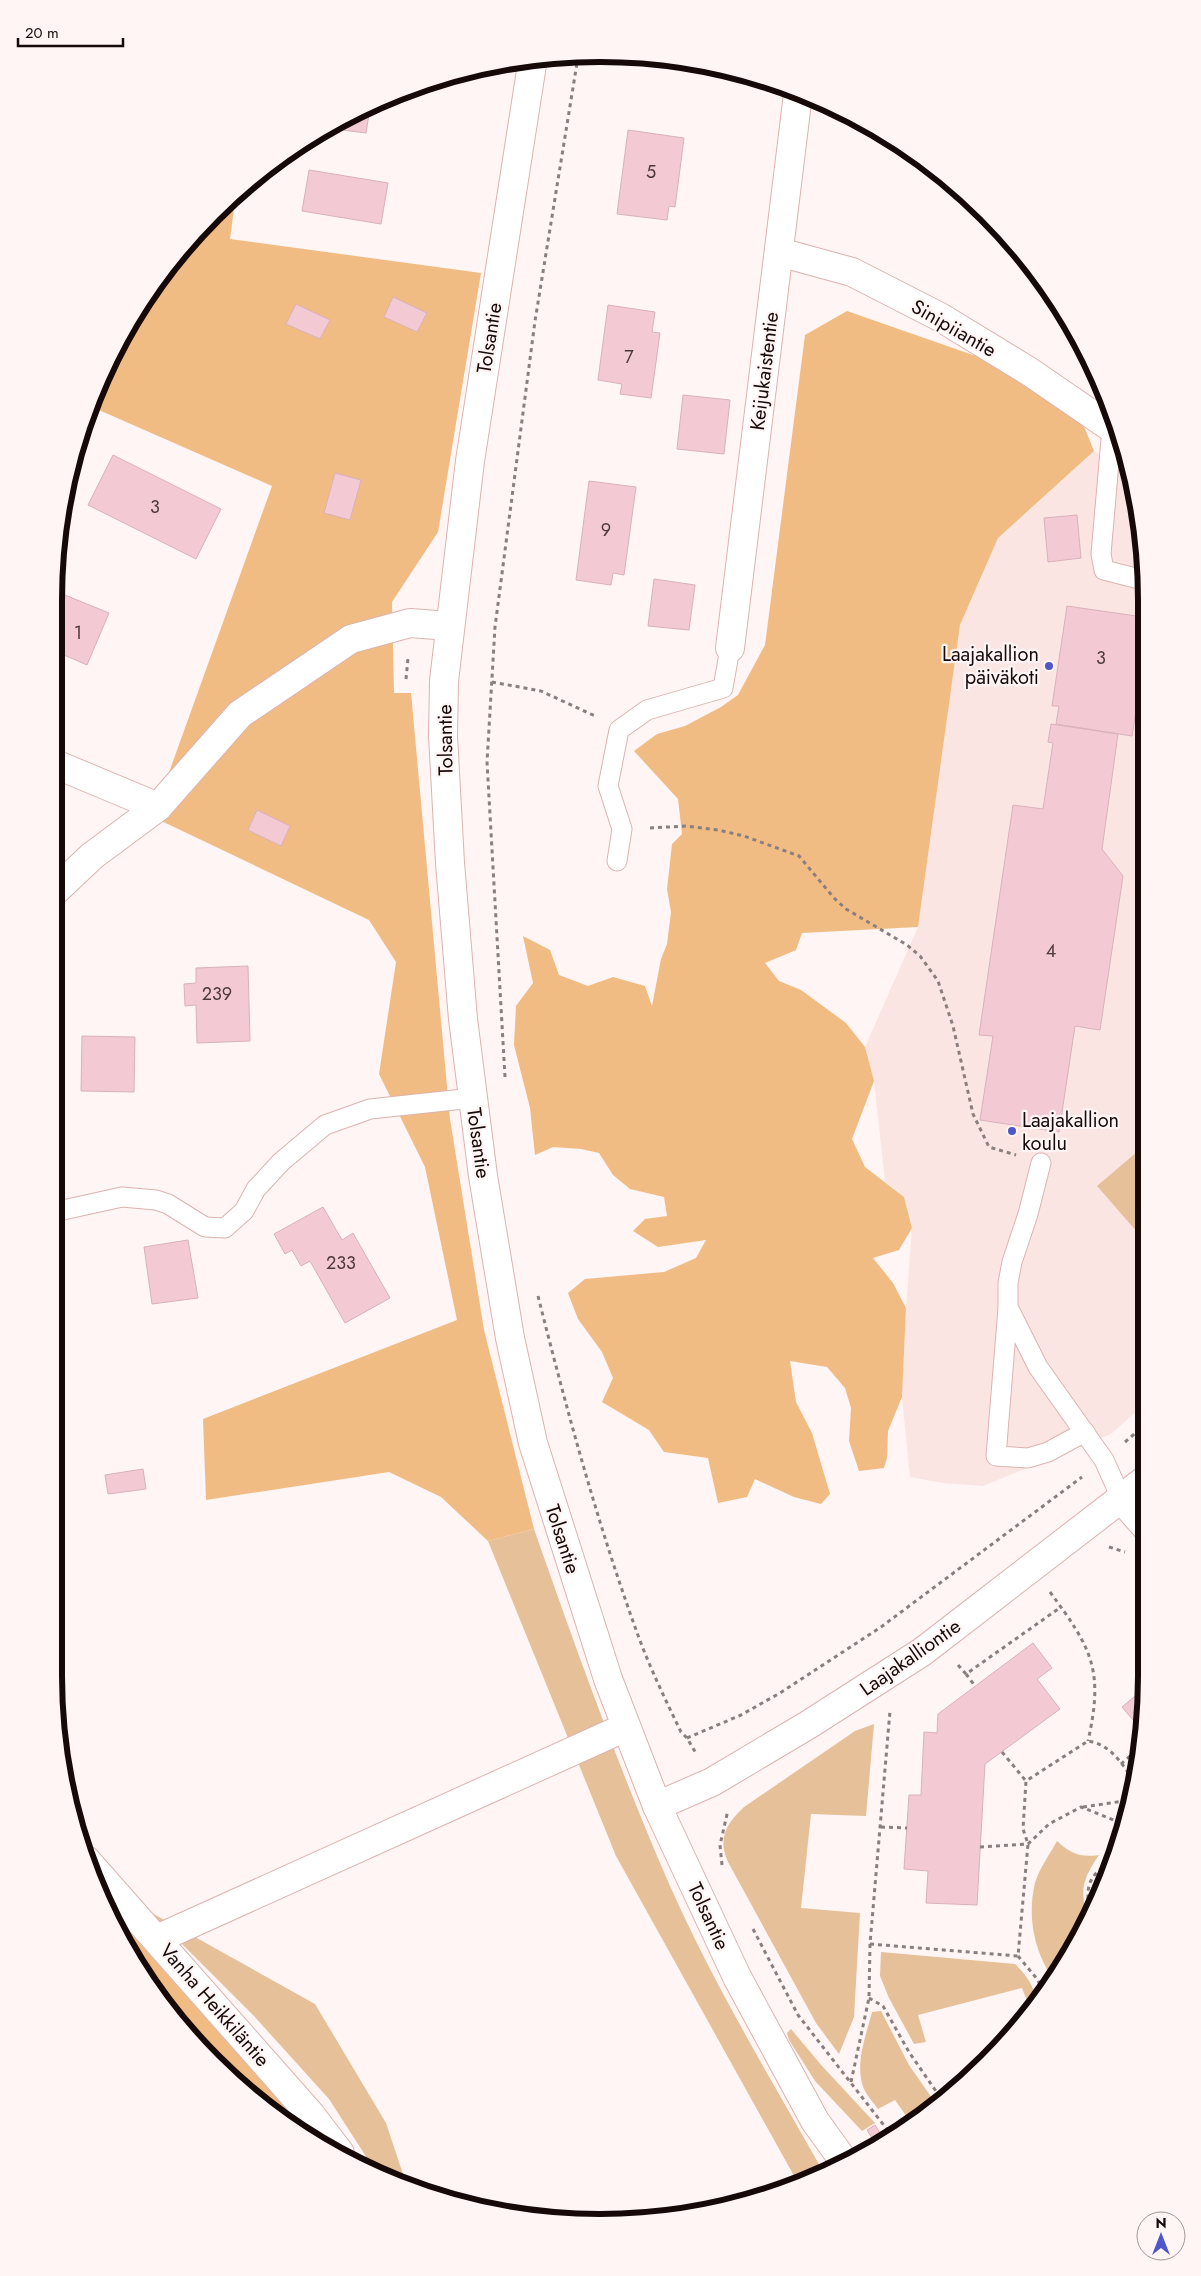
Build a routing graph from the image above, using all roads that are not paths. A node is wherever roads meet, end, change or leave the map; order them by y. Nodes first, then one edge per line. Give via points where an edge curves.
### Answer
1 (532, 67) edge
2 (797, 100) edge
3 (779, 252) junction
4 (1110, 427) edge
5 (1113, 438) edge
6 (1137, 579) edge
7 (449, 626) junction
8 (730, 648) joint
9 (62, 767) edge
10 (158, 807) junction
11 (618, 861) dead end
12 (62, 884) edge
13 (473, 1098) junction
14 (1041, 1163) road end
15 (62, 1210) edge
16 (1008, 1307) junction
17 (1085, 1432) junction
18 (1138, 1486) edge
19 (1122, 1500) junction
20 (1138, 1518) edge
21 (626, 1727) junction
22 (658, 1806) junction
23 (102, 1877) edge
24 (157, 1939) junction
25 (331, 2141) edge
26 (841, 2157) edge

1 - 7 street, Tolsantie via 468,470
2 - 3 street, Keijukaistentie
3 - 4 street, Sinipiiantie via 852,272 940,317 1030,372
3 - 8 street, Keijukaistentie
5 - 6 lane via 1101,554 1104,570
7 - 10 street via 410,623 352,639 240,714
7 - 13 street, Tolsantie via 443,736 463,1019
8 - 11 lane via 723,688 647,710 620,730 608,786 622,829
9 - 10 street
10 - 12 street via 92,856
13 - 15 lane via 370,1109 325,1125 281,1162 256,1189 244,1211 225,1228 205,1227 156,1200 122,1197
13 - 21 street, Tolsantie via 510,1338 533,1443
14 - 16 lane via 1012,1262
16 - 17 lane via 1038,1367
16 - 17 lane via 996,1456 1028,1458 1048,1452
17 - 19 lane via 1104,1460
18 - 19 street, Laajakalliontie
19 - 20 street
19 - 22 street, Laajakalliontie via 922,1652 712,1782
21 - 22 street, Tolsantie
21 - 24 street
22 - 26 street, Tolsantie via 737,1977 815,2121
23 - 24 street, Vanha Heikkiläntie
24 - 25 street, Vanha Heikkiläntie

